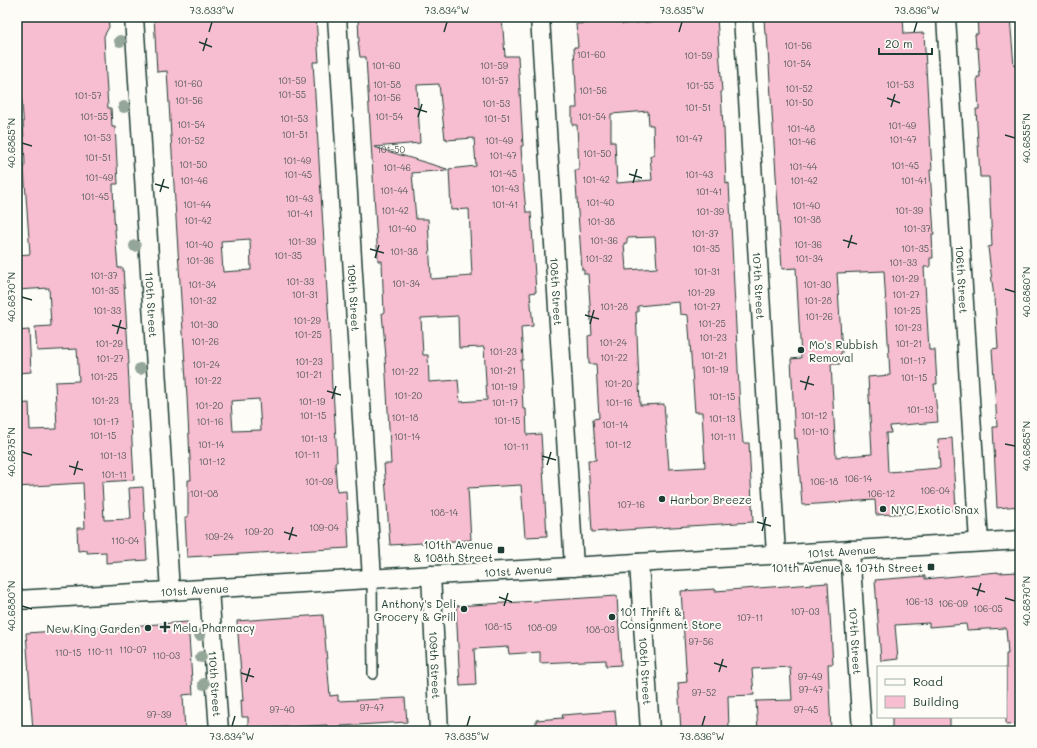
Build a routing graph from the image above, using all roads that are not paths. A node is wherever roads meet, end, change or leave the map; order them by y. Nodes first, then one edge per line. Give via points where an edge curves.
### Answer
1 (134, 17) edge
2 (337, 17) edge
3 (540, 17) edge
4 (743, 17) edge
5 (946, 17) edge
6 (1020, 540) edge
7 (979, 542) junction
8 (850, 550) junction
9 (776, 554) junction
10 (639, 563) junction
11 (574, 567) junction
12 (431, 575) junction
13 (372, 579) junction
14 (209, 589) junction
15 (170, 591) junction
16 (17, 600) edge
17 (373, 674) dead end
18 (219, 731) edge
19 (439, 731) edge
20 (650, 731) edge
21 (862, 731) edge

1 - 15 street, 110th Street
2 - 13 street, 109th Street
3 - 11 street, 108th Street
4 - 9 street, 107th Street
5 - 7 street, 106th Street
6 - 7 street, 101st Avenue
7 - 8 street, 101st Avenue
8 - 9 street, 101st Avenue
8 - 21 street, 107th Street
9 - 10 street, 101st Avenue
10 - 11 street, 101st Avenue
10 - 20 street, 108th Street
11 - 12 street, 101st Avenue
12 - 13 street, 101st Avenue
12 - 19 street, 109th Street
13 - 14 street, 101st Avenue
13 - 17 lane
14 - 15 street, 101st Avenue
14 - 18 street, 110th Street
15 - 16 street, 101st Avenue

